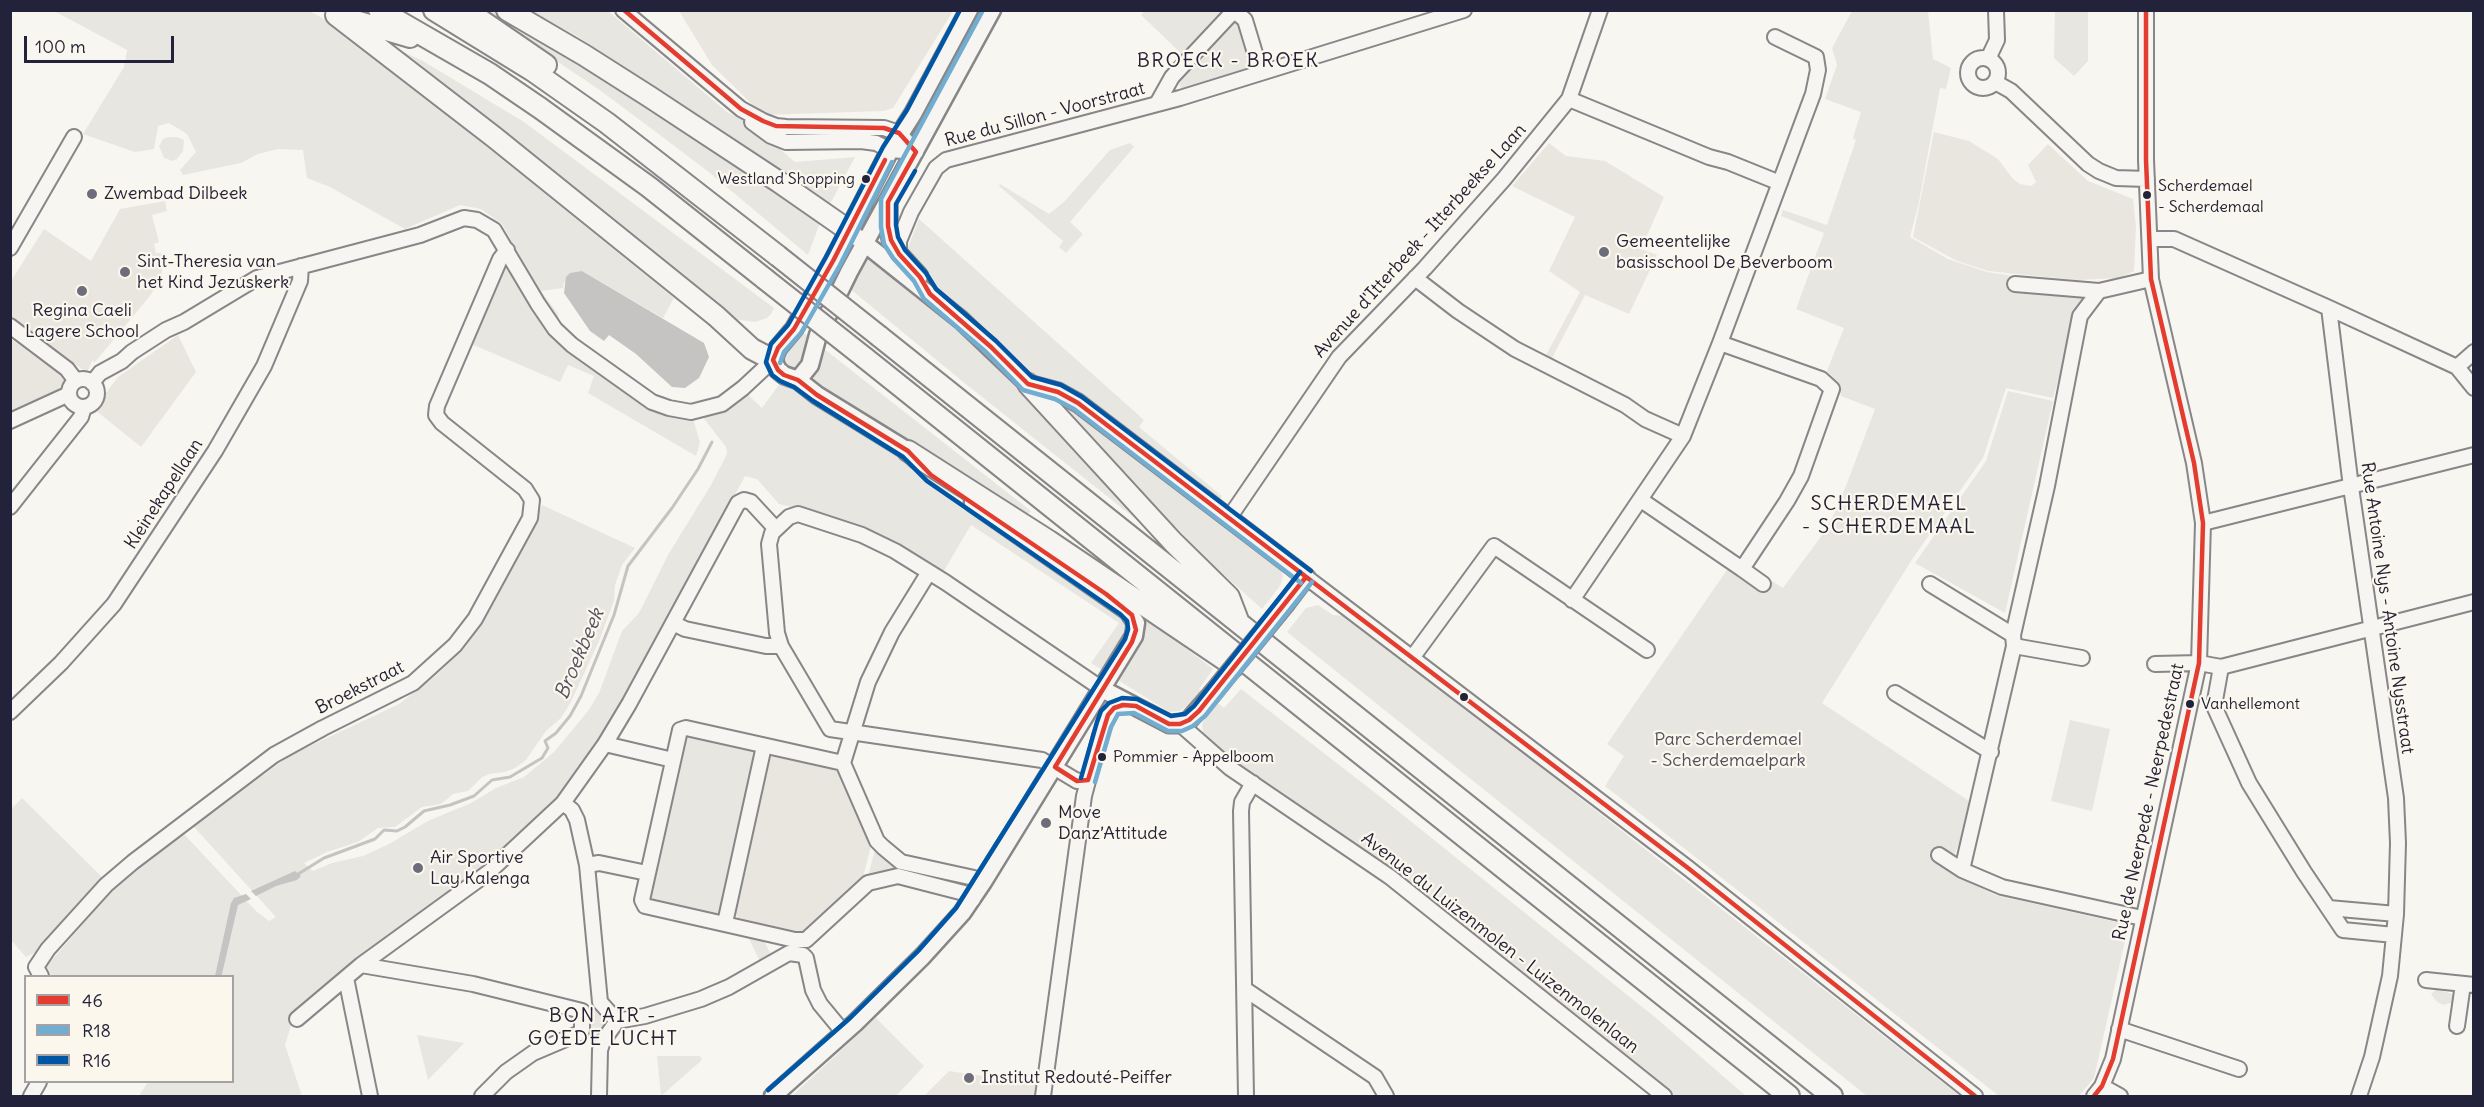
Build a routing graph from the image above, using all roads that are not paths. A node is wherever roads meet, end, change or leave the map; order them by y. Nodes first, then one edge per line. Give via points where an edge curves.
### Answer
1 (379, 10) edge
2 (434, 10) edge
3 (466, 10) edge
4 (507, 10) edge
5 (623, 10) edge
6 (969, 10) edge
7 (992, 10) edge
8 (1464, 10) edge
9 (1600, 10) edge
10 (1996, 10) edge
11 (2146, 10) edge
12 (1238, 12) edge
13 (332, 13) edge
14 (1775, 37) dead end
15 (442, 46) junction
16 (1988, 59) junction
17 (1261, 73) junction
18 (1995, 82) junction
19 (1569, 99) junction
20 (1158, 102) junction
21 (741, 109) junction
22 (607, 123) junction
23 (899, 133) junction
24 (74, 137) dead end
25 (890, 150) junction
26 (916, 152) junction
27 (2147, 179) junction
28 (1780, 183) junction
29 (888, 202) junction
30 (848, 230) junction
31 (2150, 239) junction
32 (864, 244) junction
33 (505, 246) junction
34 (10, 248) edge
35 (899, 254) junction
36 (301, 266) junction
37 (1415, 278) junction
38 (2151, 279) junction
39 (2015, 284) dead end
40 (2099, 291) junction
41 (930, 294) junction
42 (2329, 308) junction
43 (10, 326) edge
44 (1720, 343) junction
45 (2474, 352) edge
46 (773, 360) junction
47 (2457, 367) junction
48 (798, 380) junction
49 (76, 381) junction
50 (92, 382) junction
51 (1028, 384) junction
52 (2474, 388) edge
53 (69, 394) junction
54 (84, 407) junction
55 (10, 421) edge
56 (1683, 436) junction
57 (908, 451) junction
58 (2474, 455) edge
59 (2351, 487) junction
60 (1641, 500) junction
61 (10, 507) edge
62 (1229, 518) junction
63 (2203, 523) junction
64 (776, 529) junction
65 (1742, 569) junction
66 (929, 572) junction
67 (1306, 577) junction
68 (1763, 584) dead end
69 (1930, 584) dead end
70 (1572, 600) junction
71 (2474, 602) edge
72 (673, 623) junction
73 (1239, 623) junction
74 (2371, 629) junction
75 (2014, 641) junction
76 (781, 646) junction
77 (1647, 650) dead end
78 (1412, 658) junction
79 (2082, 658) dead end
80 (2199, 663) junction
81 (2155, 664) dead end
82 (2221, 667) junction
83 (1102, 689) junction
84 (1895, 693) dead end
85 (1298, 704) junction
86 (1136, 706) junction
87 (10, 712) edge
88 (1179, 724) junction
89 (854, 732) junction
90 (605, 744) junction
91 (764, 746) junction
92 (1991, 752) junction
93 (674, 760) junction
94 (843, 763) junction
95 (1054, 767) junction
96 (1088, 780) junction
97 (1253, 783) junction
98 (563, 803) junction
99 (1939, 855) dead end
100 (587, 865) junction
101 (1962, 870) junction
102 (647, 873) junction
103 (983, 882) junction
104 (973, 899) junction
105 (2329, 908) junction
106 (2397, 914) junction
107 (2142, 918) junction
108 (725, 923) junction
109 (2394, 935) junction
110 (361, 965) junction
111 (40, 975) edge
112 (346, 978) junction
113 (2426, 980) dead end
114 (2468, 984) edge
115 (1246, 990) junction
116 (297, 1019) dead end
117 (619, 1020) junction
118 (2463, 1020) edge
119 (2119, 1029) junction
120 (844, 1033) junction
121 (2239, 1069) dead end
122 (2098, 1091) edge
123 (370, 1096) edge
124 (482, 1096) edge
125 (599, 1096) edge
126 (773, 1096) edge
127 (1043, 1096) edge
128 (1246, 1096) edge
129 (1386, 1096) edge
130 (1664, 1096) edge
131 (1789, 1096) edge
132 (1832, 1096) edge
133 (1975, 1096) edge
134 (2120, 1096) edge
135 (2359, 1096) edge

1 - 15 highway
2 - 22 highway via 533,71
3 - 22 highway via 598,102
4 - 30 highway via 631,85
5 - 21 street
6 - 23 main road
7 - 26 main road
8 - 17 street, Rue du Sillon - Voorstraat
9 - 19 street, Avenue d'Itterbeek - Itterbeekse Laan
10 - 16 street via 1997,40
11 - 27 street, Rue de Neerpede - Neerpedestraat
12 - 17 street via 1245,20
12 - 20 street via 1227,17 1172,76
13 - 15 highway
13 - 46 highway via 485,129 752,349
14 - 28 street via 1816,57 1818,70
15 - 85 highway, bridge via 490,74 649,187
16 - 18 street via 1997,69
16 - 18 street via 1973,62 1968,76 1980,88
17 - 20 street, Rue du Sillon - Voorstraat
18 - 27 street via 2011,91 2088,164 2116,178
19 - 28 street
19 - 37 street, Avenue d'Itterbeek - Itterbeekse Laan
20 - 35 street, Rue du Sillon - Voorstraat via 942,162 930,176 905,224
21 - 23 street via 776,126 884,128
21 - 25 street via 746,118 779,140 861,141
22 - 73 highway, bridge
23 - 25 main road
23 - 26 street
24 - 34 street
25 - 26 street
25 - 30 main road
26 - 29 main road
27 - 31 street, Rue de Neerpede - Neerpedestraat
28 - 44 street
29 - 32 main road
29 - 35 main road via 888,226
30 - 32 main road
30 - 46 main road
31 - 38 street, Rue de Neerpede - Neerpedestraat
31 - 42 street via 2174,239
32 - 41 main road
32 - 48 main road via 818,335 810,365
33 - 36 street via 494,230 464,218 420,235
33 - 46 street via 555,329 652,402 691,412 722,404
33 - 111 street, Broekstraat via 436,414 442,423 525,489 532,500 530,518 475,619 455,645 413,683 274,755 133,862 106,885 48,949 36,967
35 - 41 main road
36 - 50 street via 248,282 149,341
36 - 87 street, Kleinekapellaan via 300,281 264,366 208,461 114,604 62,663
37 - 56 street via 1515,349
37 - 62 street, Avenue d'Itterbeek - Itterbeekse Laan via 1340,357
38 - 40 street
38 - 63 street, Rue de Neerpede - Neerpedestraat via 2194,460
39 - 40 street
40 - 75 street via 2080,315
41 - 51 main road
42 - 47 street
42 - 59 street, Rue Antoine Nys - Antoine Nysstraat
43 - 49 street via 67,369
44 - 56 street
44 - 65 street via 1821,379 1832,389 1801,476
45 - 47 street
46 - 48 main road via 784,375
47 - 52 street
48 - 57 main road
49 - 50 street
49 - 53 street
50 - 54 street via 95,399
51 - 62 main road via 1058,392 1078,403
51 - 73 highway via 1229,597
53 - 54 street via 76,405
53 - 55 street
54 - 61 street via 81,417
56 - 60 street
57 - 83 main road via 931,475 1132,615 1136,623 1134,636
57 - 85 highway via 1040,534 1211,652
58 - 59 street
59 - 63 street
59 - 74 street, Rue Antoine Nys - Antoine Nysstraat
60 - 65 street
60 - 70 street
62 - 67 main road
63 - 80 street, Rue de Neerpede - Neerpedestraat
64 - 66 street via 795,515 822,520 895,551
64 - 72 street via 751,502 738,503
64 - 76 street via 769,544
65 - 68 street
66 - 83 street
66 - 89 street via 892,632 868,682
67 - 78 street
67 - 88 main road, bridge via 1199,711
69 - 75 street
70 - 77 street
70 - 78 street via 1494,546
71 - 74 street
72 - 76 street via 685,629
72 - 90 street
73 - 132 highway
74 - 82 street
74 - 106 street, Rue Antoine Nys - Antoine Nysstraat via 2396,798
75 - 79 street
75 - 92 street
76 - 89 street via 827,726
78 - 133 street via 1688,868
80 - 81 street
80 - 82 street
80 - 107 street, Rue de Neerpede - Neerpedestraat
82 - 105 street via 2214,706 2249,783
83 - 86 main road
83 - 95 main road
84 - 92 street
85 - 131 highway
86 - 88 main road via 1159,721
86 - 96 street via 1123,705 1108,715
88 - 97 street, Avenue du Luizenmolen - Luizenmolenlaan
89 - 94 street
89 - 95 street via 1042,760
90 - 93 street
90 - 98 street
91 - 93 street via 682,728
91 - 94 street
91 - 108 street
92 - 101 street
93 - 102 street
94 - 103 street via 877,841 901,861
95 - 96 street via 1077,781
95 - 103 main road
96 - 127 street
97 - 115 street via 1242,802
97 - 130 street, Avenue du Luizenmolen - Luizenmolenlaan via 1390,877
98 - 100 street via 577,820
98 - 110 street via 489,872
99 - 101 street
100 - 102 street via 599,863
100 - 117 street via 600,999 602,1006
101 - 107 street via 2002,887
102 - 108 street via 642,900 645,906
103 - 104 main road
104 - 108 street via 964,893 898,876 868,883 806,940
104 - 120 main road via 923,956
105 - 106 street
105 - 109 street via 2343,930
106 - 109 street, Rue Antoine Nys - Antoine Nysstraat
107 - 119 street, Rue de Neerpede - Neerpedestraat
109 - 135 street, Rue Antoine Nys - Antoine Nysstraat via 2390,976
110 - 112 street
110 - 124 street via 473,984 582,1011 582,1030 533,1053
112 - 116 street
112 - 123 street
113 - 114 street
114 - 118 street
115 - 128 street
115 - 129 street via 1375,1077
117 - 120 street via 701,999 789,953 806,958 816,997
117 - 125 street via 600,1050
119 - 121 street
119 - 122 street, Rue de Neerpede - Neerpedestraat via 2111,1065
120 - 126 main road
122 - 134 street

